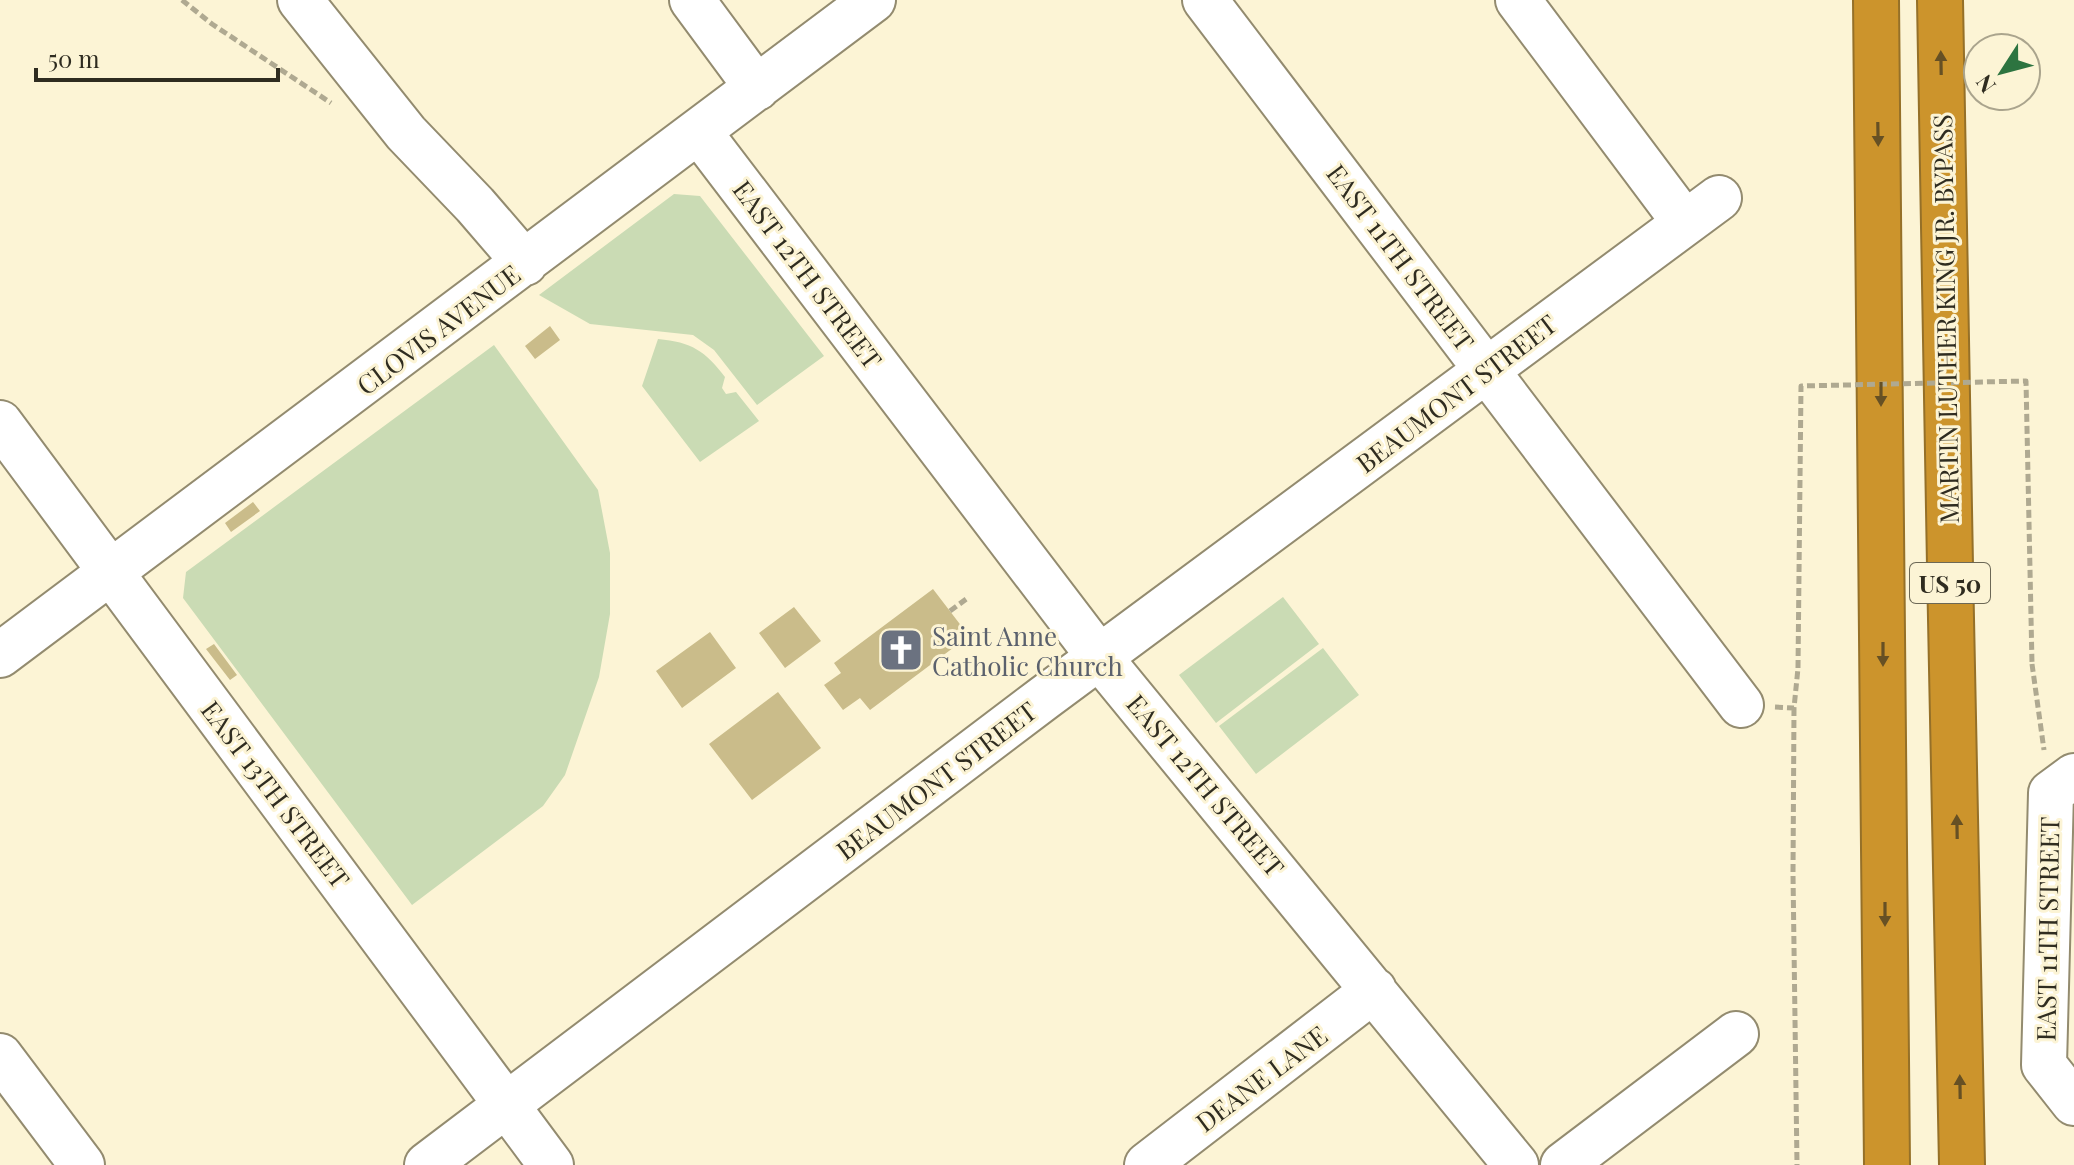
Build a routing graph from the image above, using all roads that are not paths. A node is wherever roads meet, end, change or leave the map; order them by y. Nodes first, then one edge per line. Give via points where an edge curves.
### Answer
1 (300, 0) edge
2 (692, 0) edge
3 (873, 0) edge
4 (1205, 0) edge
5 (1518, 0) edge
6 (1876, 0) edge
7 (1940, 0) edge
8 (757, 88) junction
9 (700, 133) junction
10 (1719, 198) dead end
11 (1685, 223) junction
12 (525, 263) junction
13 (1487, 370) junction
14 (0, 423) edge
15 (112, 573) junction
16 (0, 655) edge
17 (1100, 658) junction
18 (1741, 705) dead end
19 (2062, 784) edge
20 (1374, 990) junction
21 (1736, 1034) dead end
22 (0, 1056) edge
23 (2074, 1103) edge
24 (507, 1106) junction
25 (82, 1165) edge
26 (427, 1165) edge
27 (551, 1165) edge
28 (1147, 1165) edge
29 (1516, 1165) edge
30 (1563, 1165) edge
31 (1887, 1165) edge
32 (1962, 1165) edge

1 - 12 street via 406,133
2 - 8 street
3 - 8 street, CLOVIS AVENUE
4 - 13 street, EAST 11TH STREET
5 - 11 street
6 -> 31 highway, US 50
32 -> 7 highway, MARTIN LUTHER KING JR. BYPASS / US 50
8 - 9 street, CLOVIS AVENUE
9 - 12 street, CLOVIS AVENUE
9 - 17 street, EAST 12TH STREET
10 - 11 street, BEAUMONT STREET
11 - 13 street, BEAUMONT STREET
12 - 15 street, CLOVIS AVENUE
13 - 17 street, BEAUMONT STREET
13 - 18 street, EAST 11TH STREET
14 - 15 street, EAST 13TH STREET
15 - 16 street, CLOVIS AVENUE
15 - 24 street, EAST 13TH STREET
17 - 20 street, EAST 12TH STREET
17 - 24 street, BEAUMONT STREET
19 - 23 street, EAST 11TH STREET via 2044,1065
20 - 28 street, DEANE LANE
20 - 29 street, EAST 12TH STREET
21 - 30 street
22 - 25 street
24 - 26 street, BEAUMONT STREET
24 - 27 street, EAST 13TH STREET

